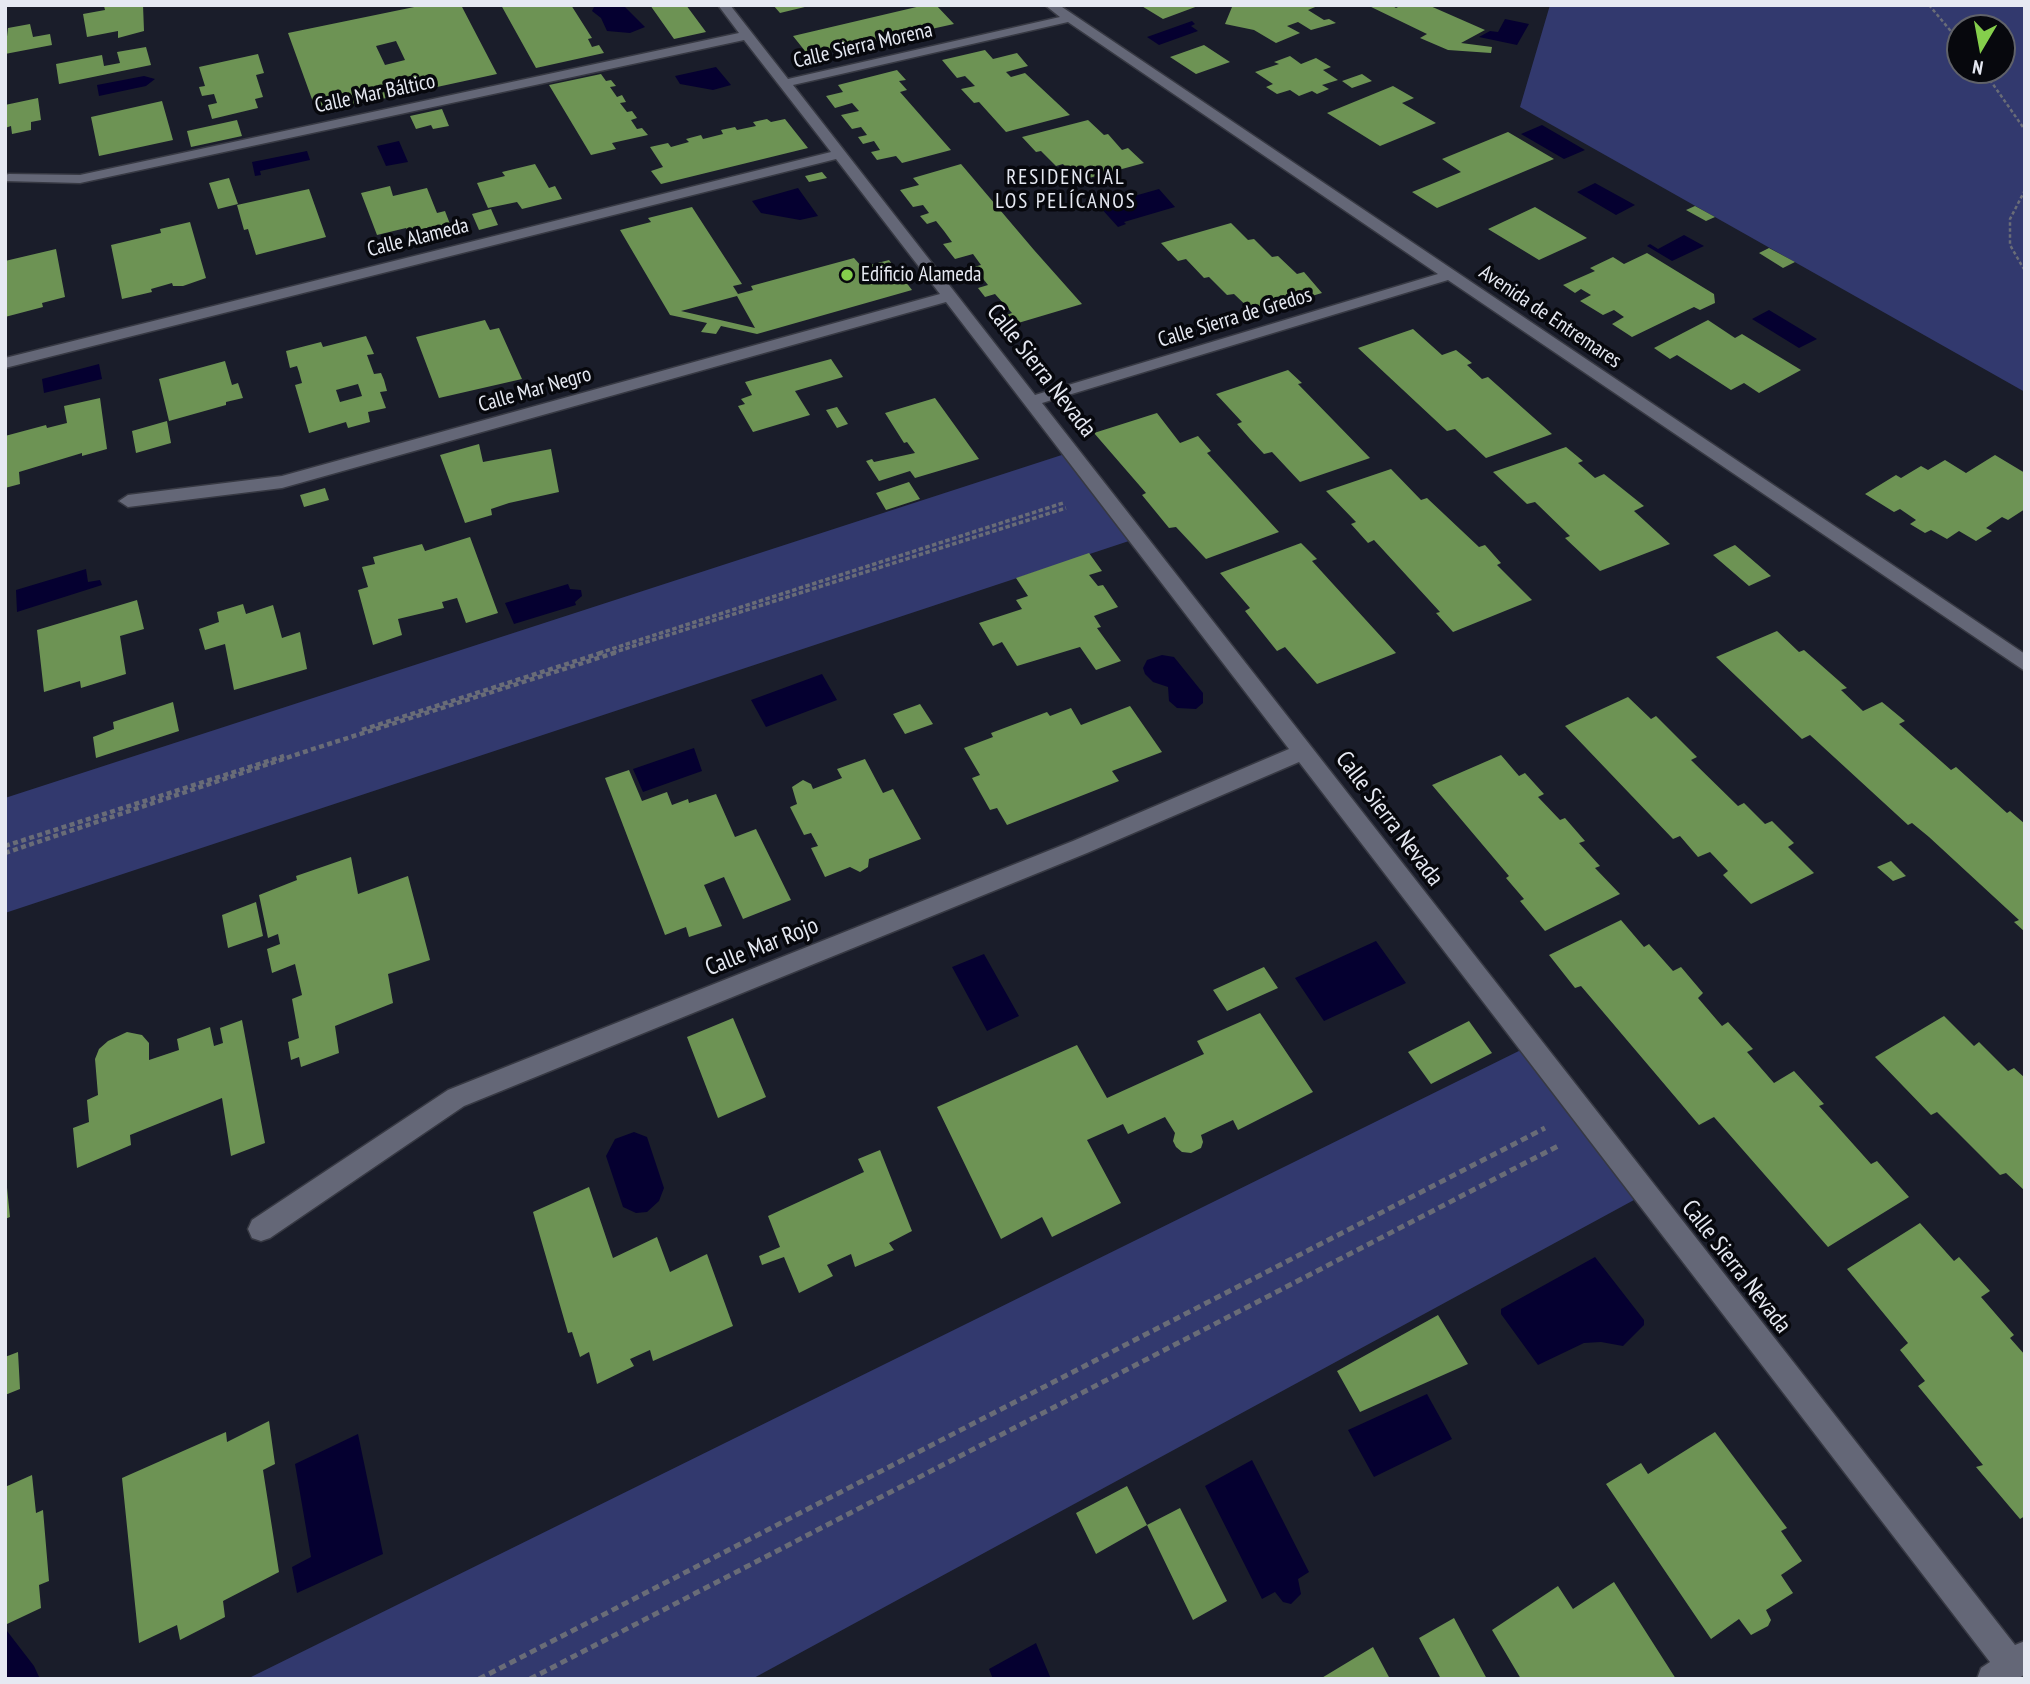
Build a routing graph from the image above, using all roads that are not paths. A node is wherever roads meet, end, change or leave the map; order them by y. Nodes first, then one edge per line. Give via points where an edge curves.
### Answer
1 (724, 5) edge
2 (1051, 5) edge
3 (1071, 18) junction
4 (748, 35) junction
5 (786, 83) junction
6 (841, 155) junction
7 (9, 178) dead end
8 (1450, 275) junction
9 (949, 296) junction
10 (5, 363) edge
11 (1032, 401) junction
12 (128, 501) dead end
13 (2025, 664) edge
14 (1304, 751) junction
15 (261, 1229) dead end
16 (2009, 1667) edge

1 - 4 street, Calle Sierra Nevada
2 - 3 street, Avenida de Entremares
3 - 5 street, Calle Sierra Morena
3 - 8 street, Avenida de Entremares
4 - 5 street, Calle Sierra Nevada
4 - 7 street, Calle Mar Báltico via 80,179
5 - 6 street, Calle Sierra Nevada
6 - 9 street, Calle Sierra Nevada
6 - 10 street, Calle Alameda
8 - 11 street, Calle Sierra de Gredos
8 - 13 street, Avenida de Entremares
9 - 11 street, Calle Sierra Nevada
9 - 12 street, Calle Mar Negro via 282,482
11 - 14 street, Calle Sierra Nevada
14 - 15 street, Calle Mar Rojo via 1080,847 456,1098
14 - 16 street, Calle Sierra Nevada

